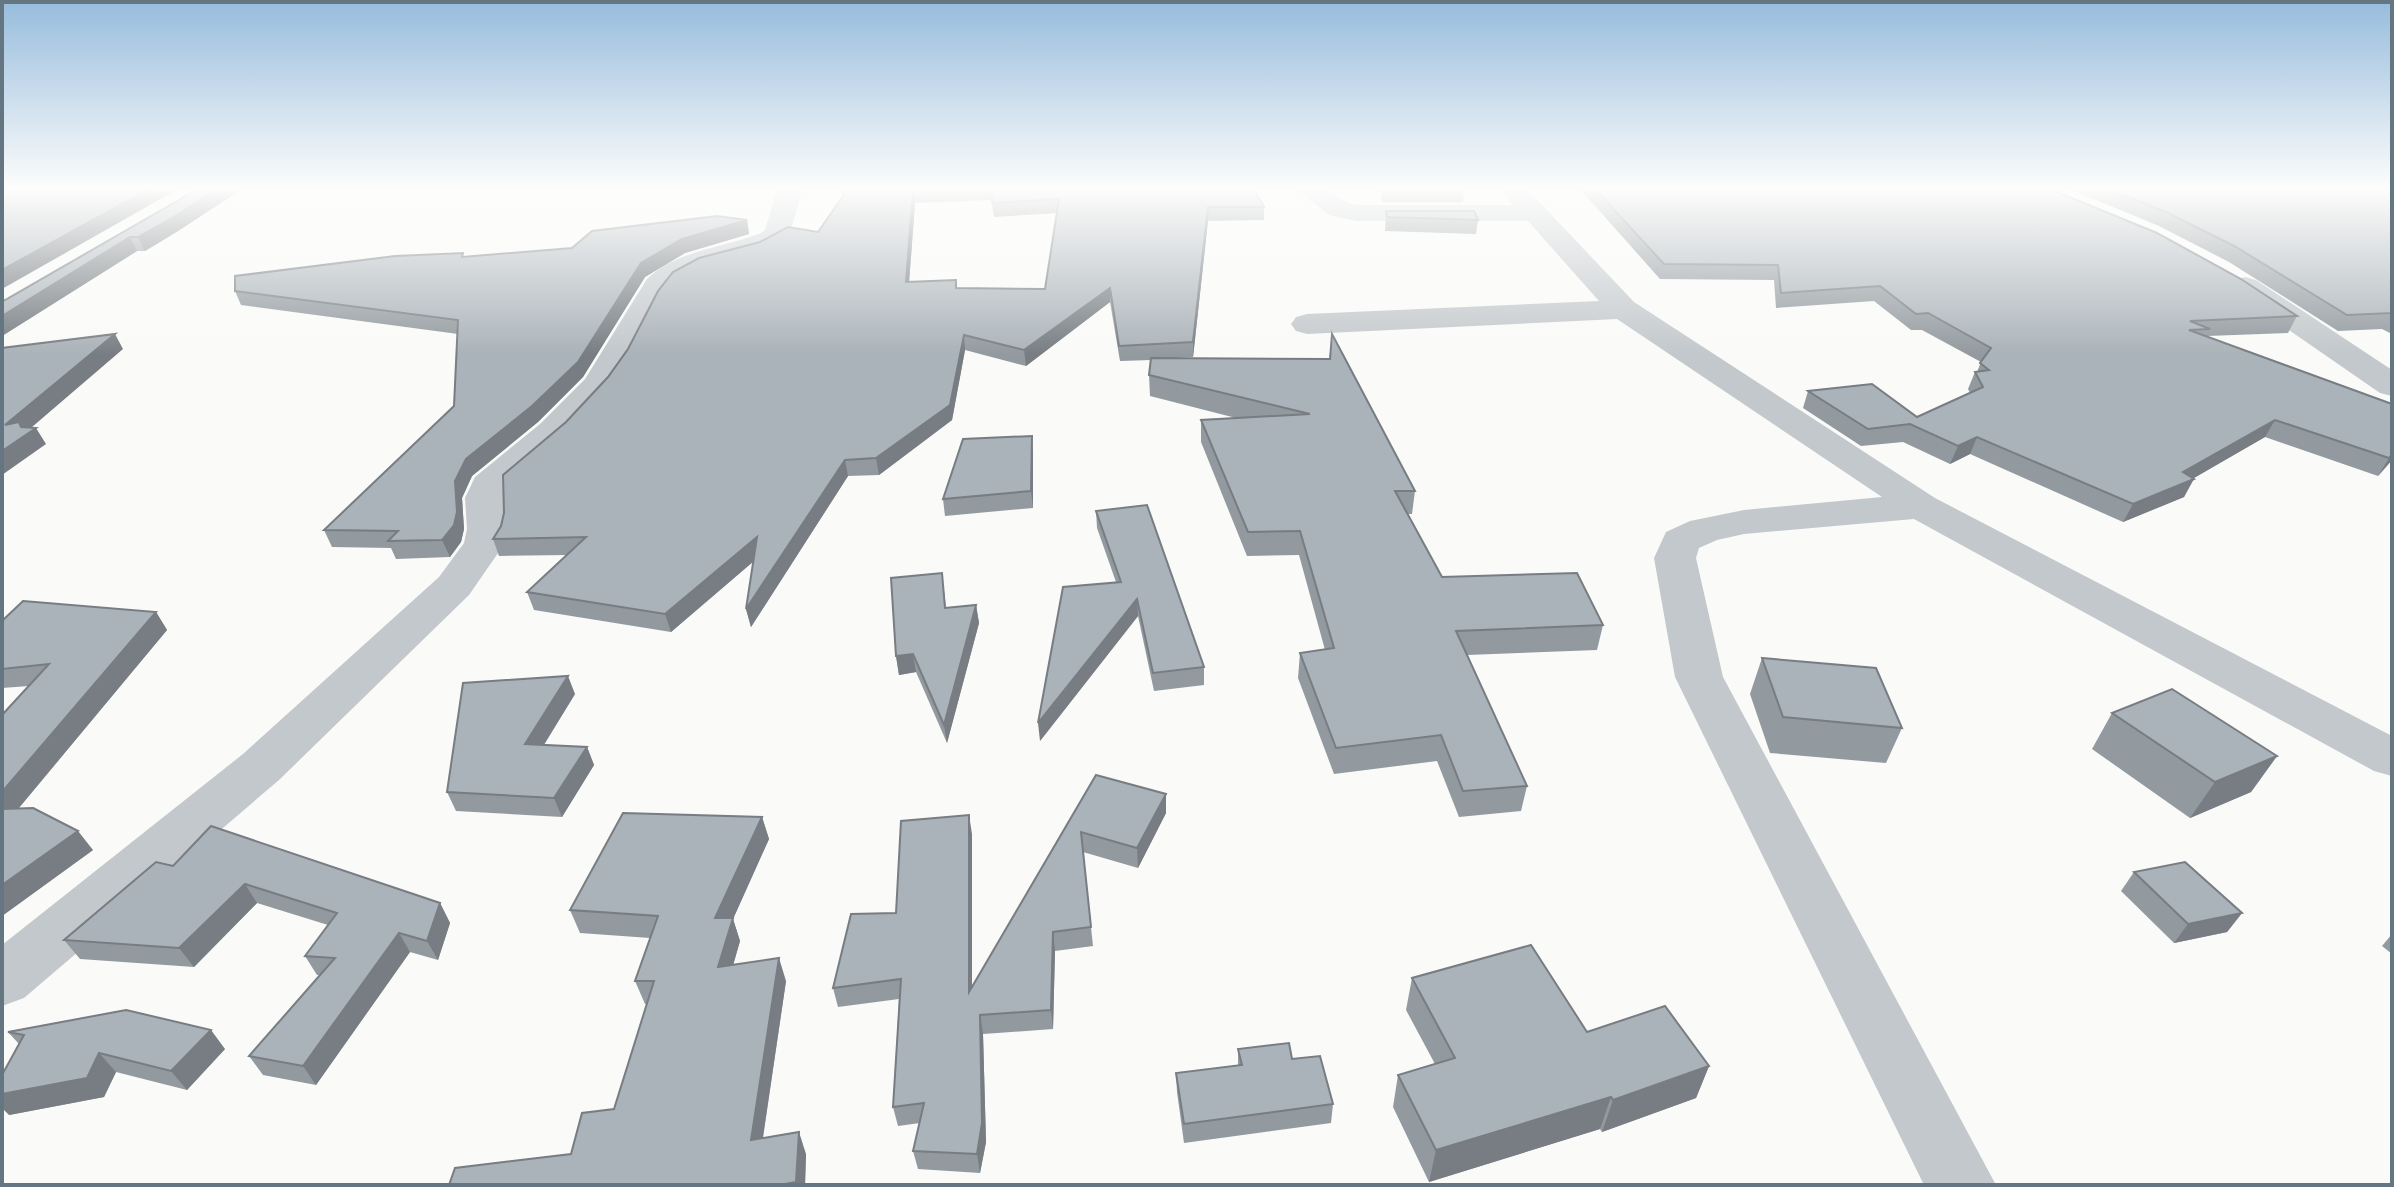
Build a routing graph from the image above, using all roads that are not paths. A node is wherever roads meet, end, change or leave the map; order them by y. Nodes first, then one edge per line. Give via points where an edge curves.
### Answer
1 (754, 244) edge
2 (1564, 244) edge
3 (2222, 273) edge
4 (1623, 309) junction
5 (1307, 324) dead end
6 (2392, 386) edge
7 (1921, 506) junction
8 (2392, 758) edge
9 (2, 980) edge
10 (1961, 1185) edge

1 - 9 street via 664,278 609,370 584,400 489,485 483,502 487,535 454,586 261,767
2 - 4 street
3 - 6 street
4 - 5 street
4 - 7 street
7 - 8 street
7 - 10 street via 1705,530 1681,541 1675,558 1699,677

